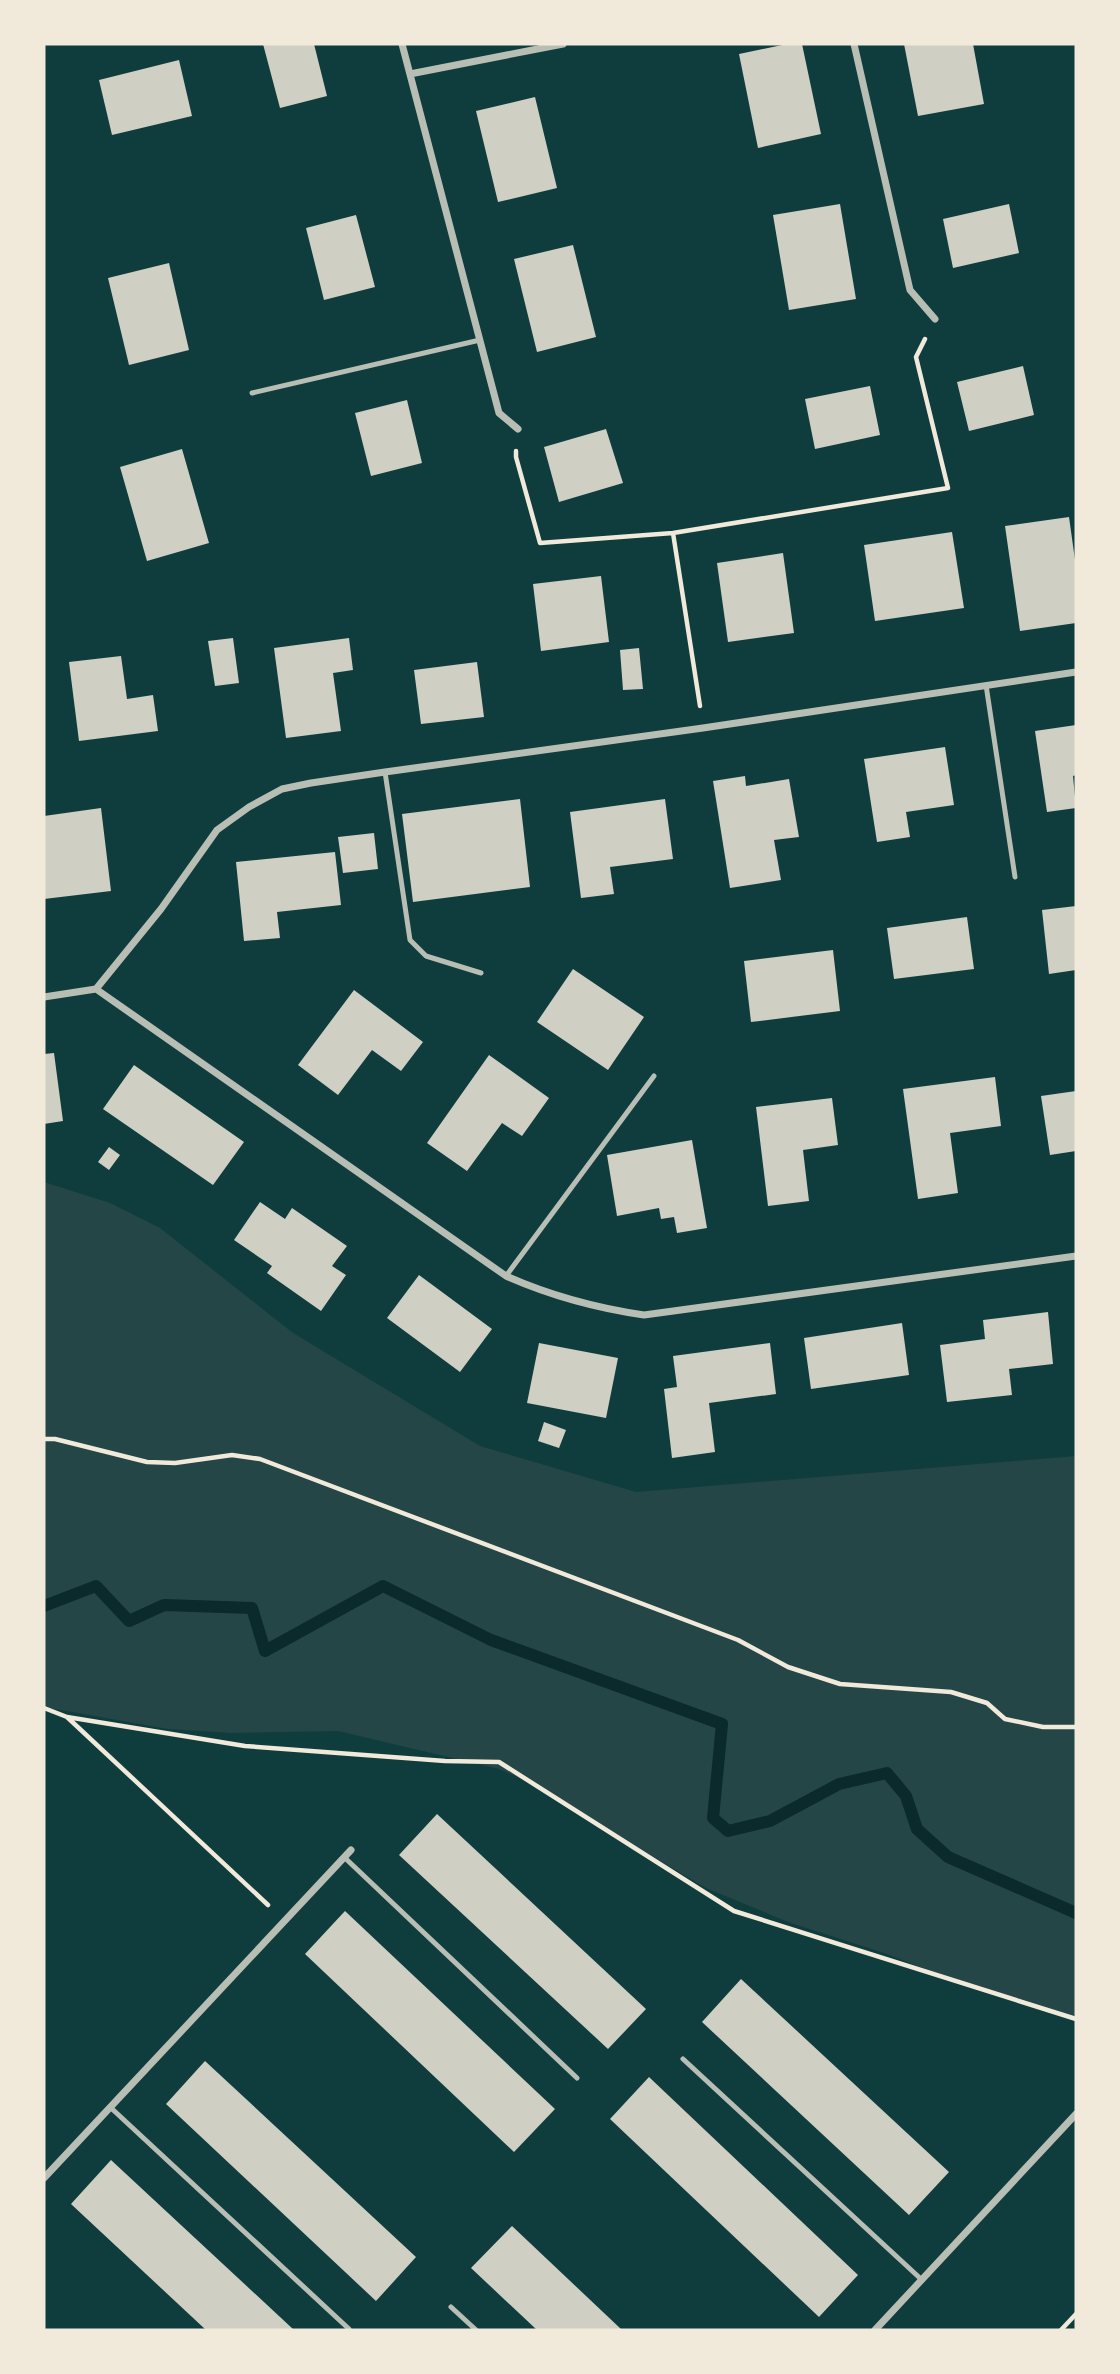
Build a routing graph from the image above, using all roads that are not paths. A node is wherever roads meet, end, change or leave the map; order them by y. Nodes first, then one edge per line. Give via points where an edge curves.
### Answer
1 (402, 44) edge
2 (563, 44) edge
3 (855, 44) edge
4 (410, 74) junction
5 (934, 319) road end
6 (480, 340) junction
7 (252, 393) dead end
8 (517, 429) road end
9 (1076, 672) edge
10 (986, 685) junction
11 (385, 772) junction
12 (1014, 877) dead end
13 (481, 973) dead end
14 (96, 989) junction
15 (44, 997) edge
16 (654, 1076) dead end
17 (1076, 1256) edge
18 (506, 1276) junction
19 (351, 1850) dead end
20 (344, 1857) junction
21 (683, 2059) dead end
22 (578, 2078) dead end
23 (110, 2107) junction
24 (1076, 2113) edge
25 (44, 2178) edge
26 (922, 2280) junction
27 (451, 2307) dead end
28 (349, 2329) edge
29 (475, 2330) edge
30 (875, 2330) edge

1 - 4 street
2 - 4 street
3 - 5 street via 910,290
4 - 6 street
6 - 7 lane
6 - 8 street via 499,413
9 - 10 street
10 - 11 street
10 - 12 lane
11 - 13 lane via 410,940 426,956
11 - 14 street via 282,789 217,830
14 - 15 street
14 - 18 street
16 - 18 lane
17 - 18 street via 644,1315 553,1295
19 - 20 street
20 - 22 lane
20 - 23 street
21 - 26 lane
23 - 25 street
23 - 28 lane
24 - 26 street
26 - 30 street
27 - 29 lane

